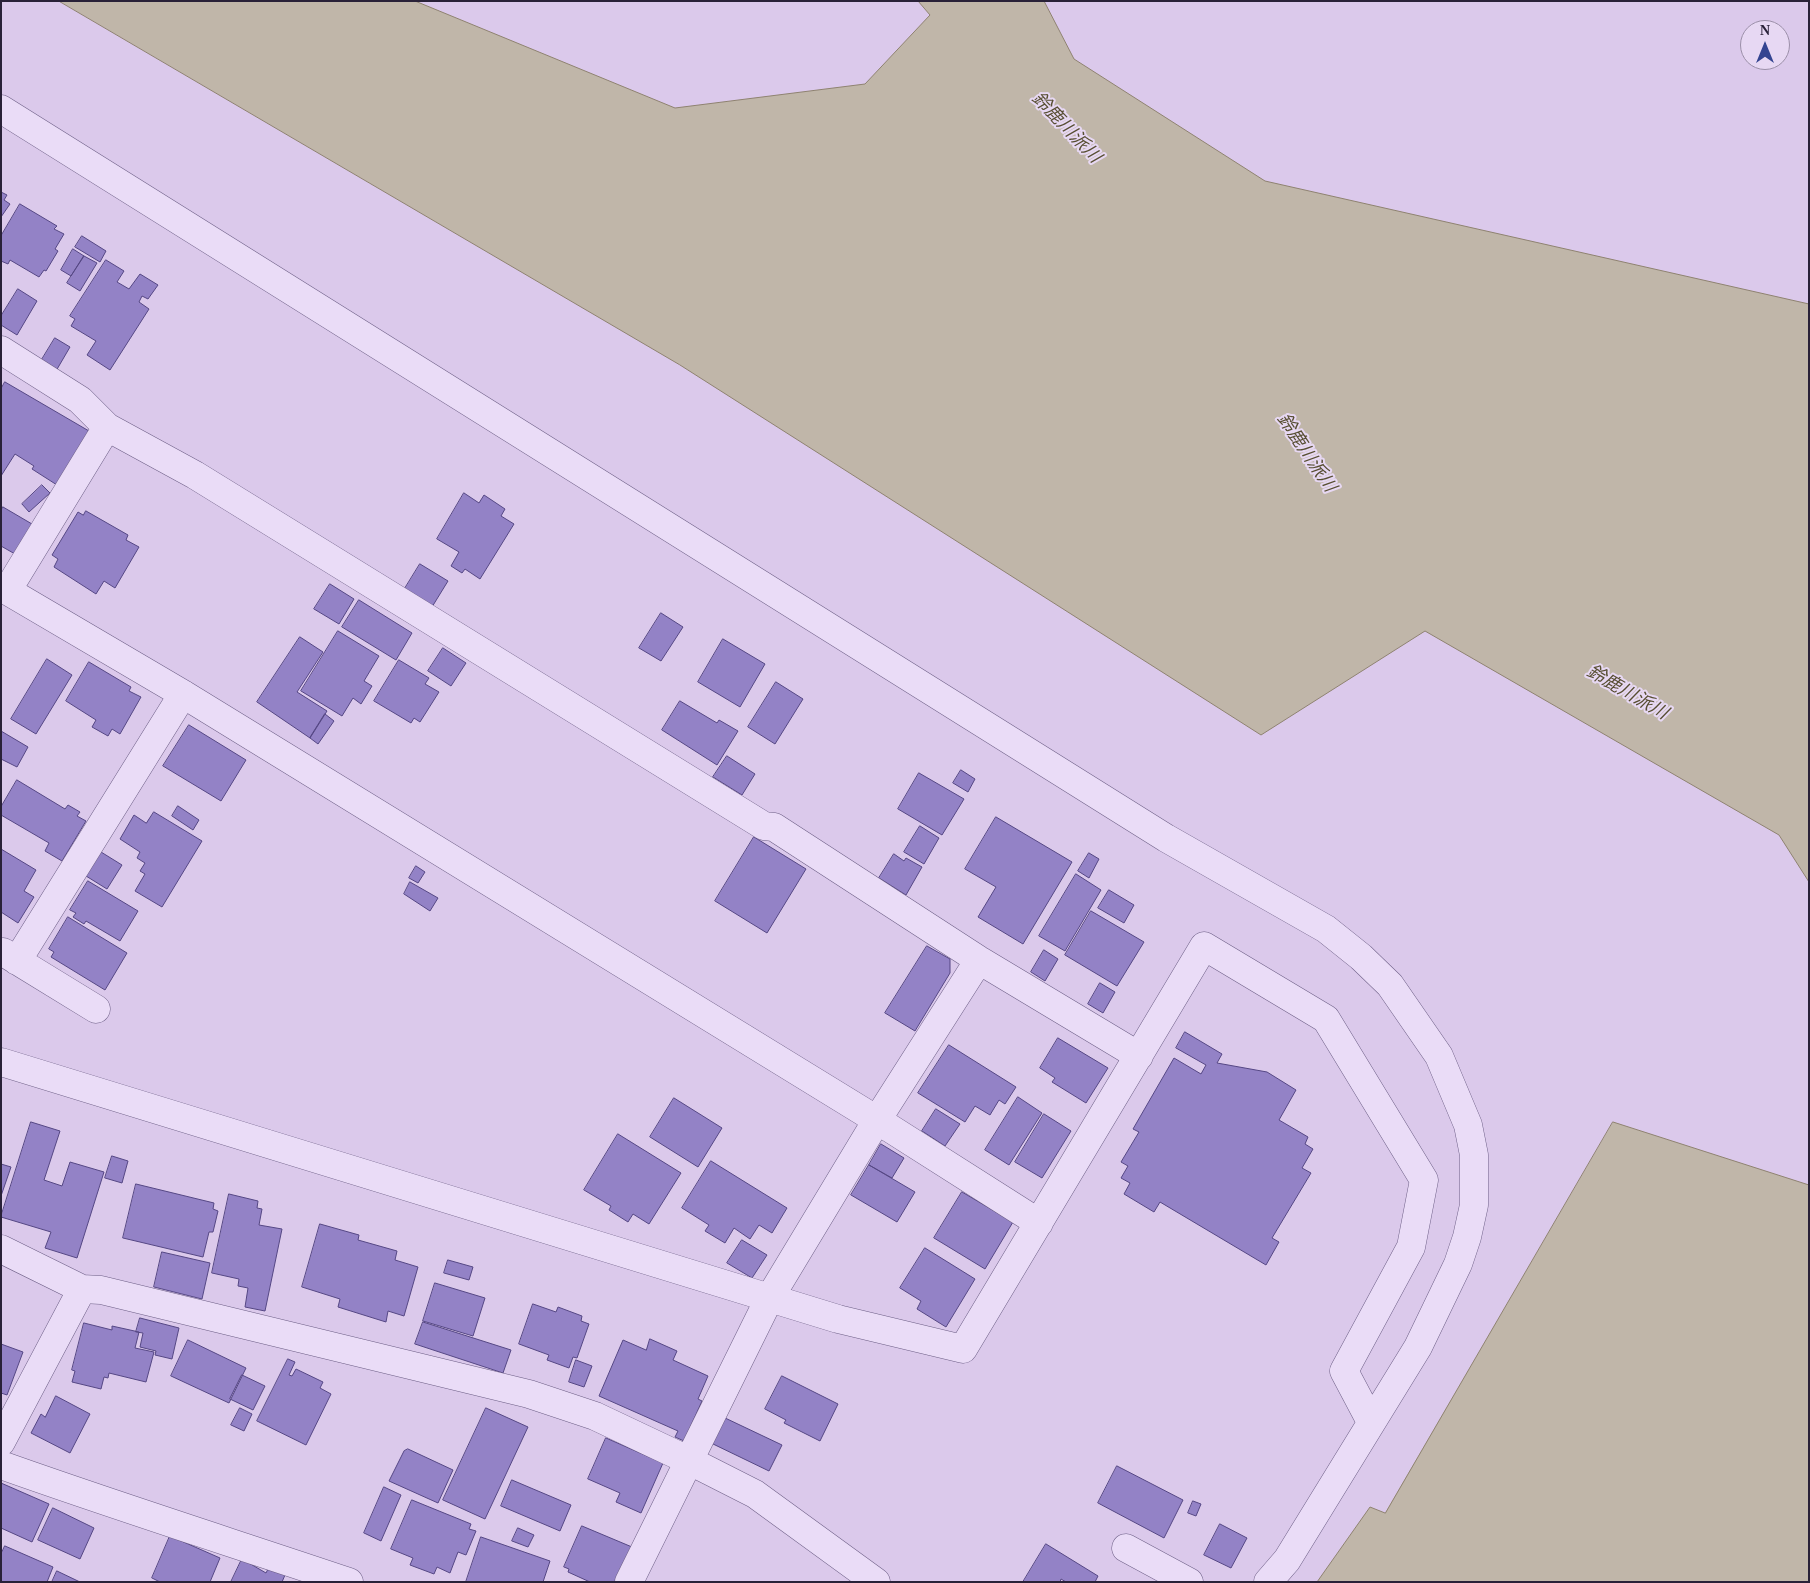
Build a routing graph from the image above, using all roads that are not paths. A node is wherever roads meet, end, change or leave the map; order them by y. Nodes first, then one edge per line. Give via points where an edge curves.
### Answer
1 (1, 109) edge
2 (1, 350) edge
3 (107, 427) junction
4 (5, 595) edge
5 (183, 694) junction
6 (9, 956) edge
7 (979, 960) junction
8 (96, 1009) dead end
9 (1139, 1056) junction
10 (1, 1062) edge
11 (877, 1120) junction
12 (1038, 1223) junction
13 (1, 1249) edge
14 (82, 1289) junction
15 (769, 1298) junction
16 (1371, 1422) junction
17 (1, 1442) edge
18 (688, 1460) junction
19 (1, 1465) edge
20 (1126, 1548) dead end
21 (349, 1582) edge
22 (628, 1582) edge
23 (876, 1582) edge
24 (1189, 1582) edge
25 (1268, 1582) edge

1 - 16 street via 1166,838 1326,929 1390,984 1439,1056 1468,1125 1474,1155 1474,1205 1458,1264 1418,1347
2 - 3 street via 80,400
3 - 4 street
3 - 7 street via 195,475 764,826 774,827
4 - 5 street
5 - 6 street
5 - 11 street
6 - 8 street
7 - 9 street
7 - 11 street
9 - 12 street
9 - 16 street via 1204,946 1326,1019 1424,1180 1410,1247 1344,1370
10 - 15 street
11 - 12 street
11 - 15 street
12 - 15 street via 963,1349 838,1319
13 - 14 street
14 - 17 street
14 - 18 street via 101,1290 529,1394 595,1416
15 - 18 street
16 - 25 street via 1287,1560
18 - 22 street
18 - 23 street via 755,1494
19 - 21 street via 114,1506 166,1520
20 - 24 street

